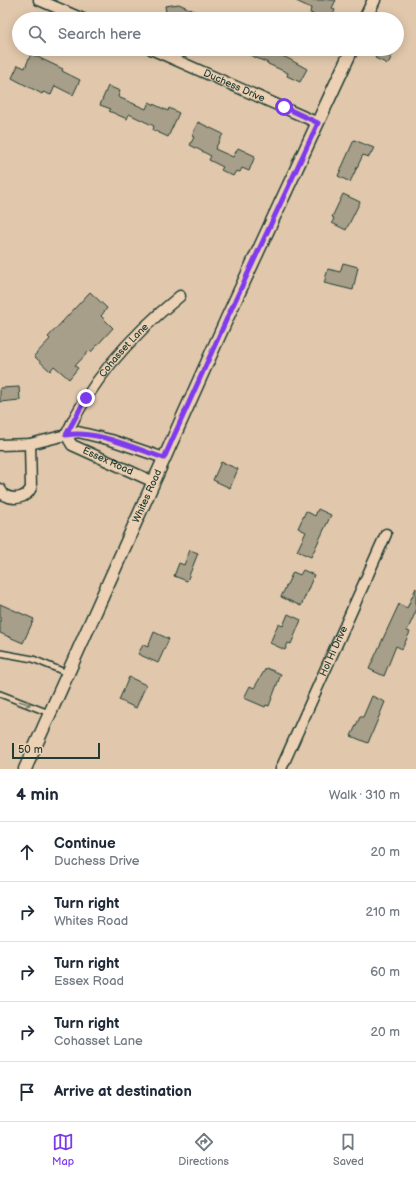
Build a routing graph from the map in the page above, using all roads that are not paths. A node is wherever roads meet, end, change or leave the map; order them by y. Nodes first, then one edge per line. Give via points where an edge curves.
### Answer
1 (39, 0) edge
2 (374, 0) edge
3 (67, 12) edge
4 (368, 12) edge
5 (167, 56) edge
6 (349, 56) edge
7 (318, 123) junction
8 (180, 296) dead end
9 (66, 435) junction
10 (30, 444) junction
11 (0, 445) edge
12 (164, 458) junction
13 (154, 482) junction
14 (0, 489) edge
15 (386, 534) dead end
16 (0, 653) edge
17 (67, 673) junction
18 (0, 694) edge
19 (50, 713) junction
20 (25, 769) edge
21 (281, 769) edge

1 - 3 street
2 - 4 street
5 - 7 street, Duchess Drive
6 - 7 street, Whites Road
7 - 12 street, Whites Road
8 - 9 street, Cohasset Lane via 141,330 99,380 74,416
9 - 10 street, Essex Road
9 - 12 street, Essex Road via 78,432
9 - 13 street, Essex Road via 72,445
10 - 11 street, Essex Road
10 - 14 street via 29,492 14,498 4,495
12 - 13 street, Whites Road
13 - 17 street, Whites Road
15 - 21 street, Hol Hi Drive
16 - 17 lane via 33,659
17 - 19 street, Whites Road
18 -> 19 lane
19 - 20 street, Whites Road

